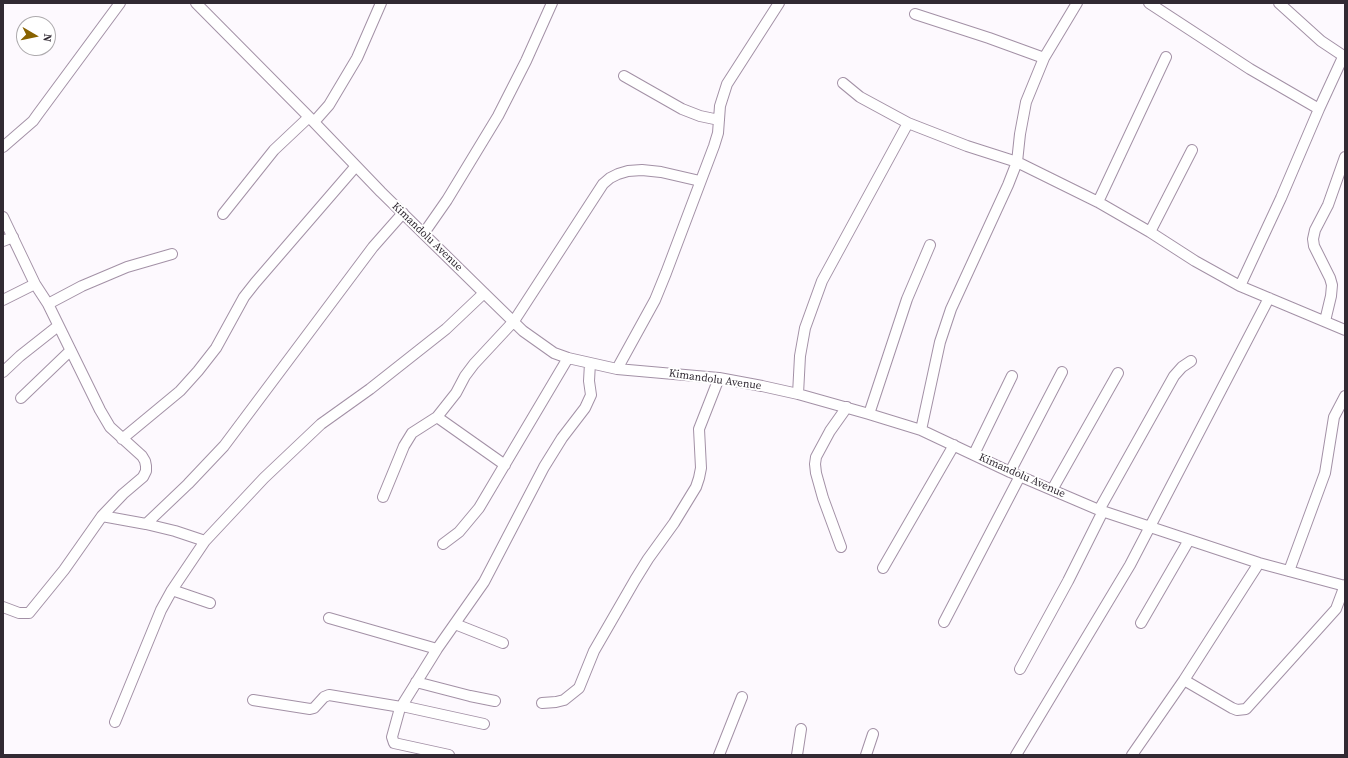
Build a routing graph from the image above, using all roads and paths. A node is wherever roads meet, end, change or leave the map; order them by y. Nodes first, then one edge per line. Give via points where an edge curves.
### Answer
1 (120, 3) edge
2 (196, 3) edge
3 (381, 3) edge
4 (552, 3) edge
5 (780, 3) edge
6 (1076, 3) edge
7 (1149, 3) edge
8 (1279, 3) edge
9 (915, 14) dead end
10 (1166, 57) dead end
11 (1344, 57) edge
12 (1044, 58) junction
13 (624, 76) dead end
14 (843, 82) dead end
15 (1319, 109) junction
16 (312, 119) junction
17 (719, 120) junction
18 (908, 123) junction
19 (3, 147) edge
20 (1192, 150) dead end
21 (1345, 157) edge
22 (1017, 162) junction
23 (356, 166) junction
24 (700, 181) junction
25 (1098, 202) junction
26 (402, 213) junction
27 (223, 214) dead end
28 (3, 217) edge
29 (1150, 232) junction
30 (424, 233) junction
31 (13, 237) junction
32 (3, 241) edge
33 (930, 245) dead end
34 (172, 254) dead end
35 (35, 284) junction
36 (1240, 286) junction
37 (484, 293) junction
38 (1269, 298) junction
39 (3, 300) edge
40 (48, 304) junction
41 (1325, 321) junction
42 (514, 322) junction
43 (58, 326) junction
44 (1345, 330) edge
45 (70, 351) junction
46 (568, 358) junction
47 (1191, 361) dead end
48 (590, 363) junction
49 (618, 369) junction
50 (3, 372) edge
51 (1062, 372) dead end
52 (1118, 373) dead end
53 (1012, 376) dead end
54 (719, 378) junction
55 (798, 394) junction
56 (1345, 396) edge
57 (21, 398) dead end
58 (847, 408) junction
59 (869, 414) junction
60 (437, 417) junction
61 (921, 430) junction
62 (122, 438) junction
63 (954, 445) junction
64 (974, 454) junction
65 (505, 465) junction
66 (1010, 472) junction
67 (1020, 476) junction
68 (1052, 490) junction
69 (383, 497) dead end
70 (1101, 510) junction
71 (102, 516) junction
72 (146, 524) junction
73 (1148, 527) junction
74 (1188, 540) junction
75 (205, 541) junction
76 (443, 544) dead end
77 (841, 547) dead end
78 (1259, 563) junction
79 (883, 568) dead end
80 (1289, 571) junction
81 (1345, 585) edge
82 (172, 590) junction
83 (210, 603) dead end
84 (3, 608) edge
85 (329, 618) dead end
86 (944, 622) dead end
87 (455, 624) junction
88 (1141, 624) dead end
89 (503, 643) dead end
90 (436, 649) junction
91 (1020, 669) dead end
92 (1184, 680) junction
93 (416, 682) junction
94 (742, 698) dead end
95 (253, 700) dead end
96 (495, 701) dead end
97 (542, 703) dead end
98 (401, 707) junction
99 (115, 722) dead end
100 (484, 724) dead end
101 (802, 729) dead end
102 (874, 734) dead end
103 (449, 755) edge
104 (719, 755) edge
105 (797, 755) edge
106 (866, 755) edge
107 (1016, 755) edge
108 (1132, 755) edge

1 - 19 street via 33,121
2 - 16 street, Kimandolu Avenue
3 - 16 street via 357,58 329,105
4 - 30 street via 498,116
5 - 17 street via 727,84 720,106
6 - 12 street
7 - 15 street
8 - 11 street
9 - 12 street
10 - 25 street
11 - 15 street
12 - 22 street via 1026,102
13 - 17 street via 682,109
14 - 18 street via 860,97
15 - 36 street
16 - 23 street, Kimandolu Avenue
16 - 27 street via 274,150
17 - 24 street via 714,146
18 - 22 street
18 - 55 street via 822,281 805,328 800,356
20 - 29 street
21 - 41 street via 1313,239 1332,285 1332,296
22 - 25 street
22 - 61 street via 944,327
23 - 26 street, Kimandolu Avenue
23 - 62 street via 244,297 216,348 198,371 180,391
24 - 42 street via 642,170 628,171 610,178 603,184
24 - 49 street via 655,300
25 - 29 street
26 - 30 street, Kimandolu Avenue
26 - 72 street via 224,446
28 - 31 street
29 - 36 street
30 - 37 street, Kimandolu Avenue
31 - 32 street
31 - 35 street
33 - 59 street via 890,346
34 - 40 street via 82,286
35 - 39 street
35 - 40 street
36 - 38 street
37 - 42 street, Kimandolu Avenue
37 - 75 street via 446,329 321,424 264,478
38 - 41 street
38 - 73 street
40 - 43 street
41 - 44 street
42 - 46 street, Kimandolu Avenue via 554,353
42 - 60 street via 474,364
43 - 45 street
43 - 50 street
45 - 57 street
45 - 62 street via 110,427
46 - 48 street, Kimandolu Avenue
46 - 65 street
47 - 70 street via 1174,376
48 - 49 street, Kimandolu Avenue
48 - 87 street via 589,400 544,467 484,582
49 - 54 street, Kimandolu Avenue
51 - 66 street
52 - 68 street
53 - 64 street
54 - 55 street, Kimandolu Avenue
54 - 97 street via 699,428 701,468 696,487 648,559 594,651 579,688 564,700
55 - 58 street, Kimandolu Avenue
56 - 80 street via 1334,416 1322,480
58 - 59 street, Kimandolu Avenue
58 - 77 street via 830,431 815,464 823,498
59 - 61 street, Kimandolu Avenue
60 - 65 street
60 - 69 street via 412,433
61 - 63 street, Kimandolu Avenue
62 - 71 street via 142,456 146,471 143,477
63 - 64 street, Kimandolu Avenue
63 - 79 street
64 - 66 street, Kimandolu Avenue
65 - 76 street via 479,508 459,532
66 - 67 street, Kimandolu Avenue
67 - 68 street, Kimandolu Avenue
67 - 86 street
68 - 70 street, Kimandolu Avenue
70 - 73 street, Kimandolu Avenue
70 - 91 street via 1068,581
71 - 72 street
71 - 84 street via 64,570 29,613
72 - 75 street
73 - 74 street, Kimandolu Avenue
73 - 107 street via 1120,583
74 - 78 street, Kimandolu Avenue
74 - 88 street
75 - 82 street
78 - 80 street, Kimandolu Avenue
78 - 92 street
80 - 81 street, Kimandolu Avenue
81 - 92 street via 1340,603 1333,613 1246,709 1232,708
82 - 83 street
82 - 99 street
85 - 90 street
87 - 89 street
87 - 90 street
90 - 93 street
92 - 108 street
93 - 96 street
93 - 98 street
94 - 104 street
95 - 98 street via 310,709 330,695
98 - 100 street
98 - 103 street via 392,737 394,743
101 - 105 street
102 - 106 street

